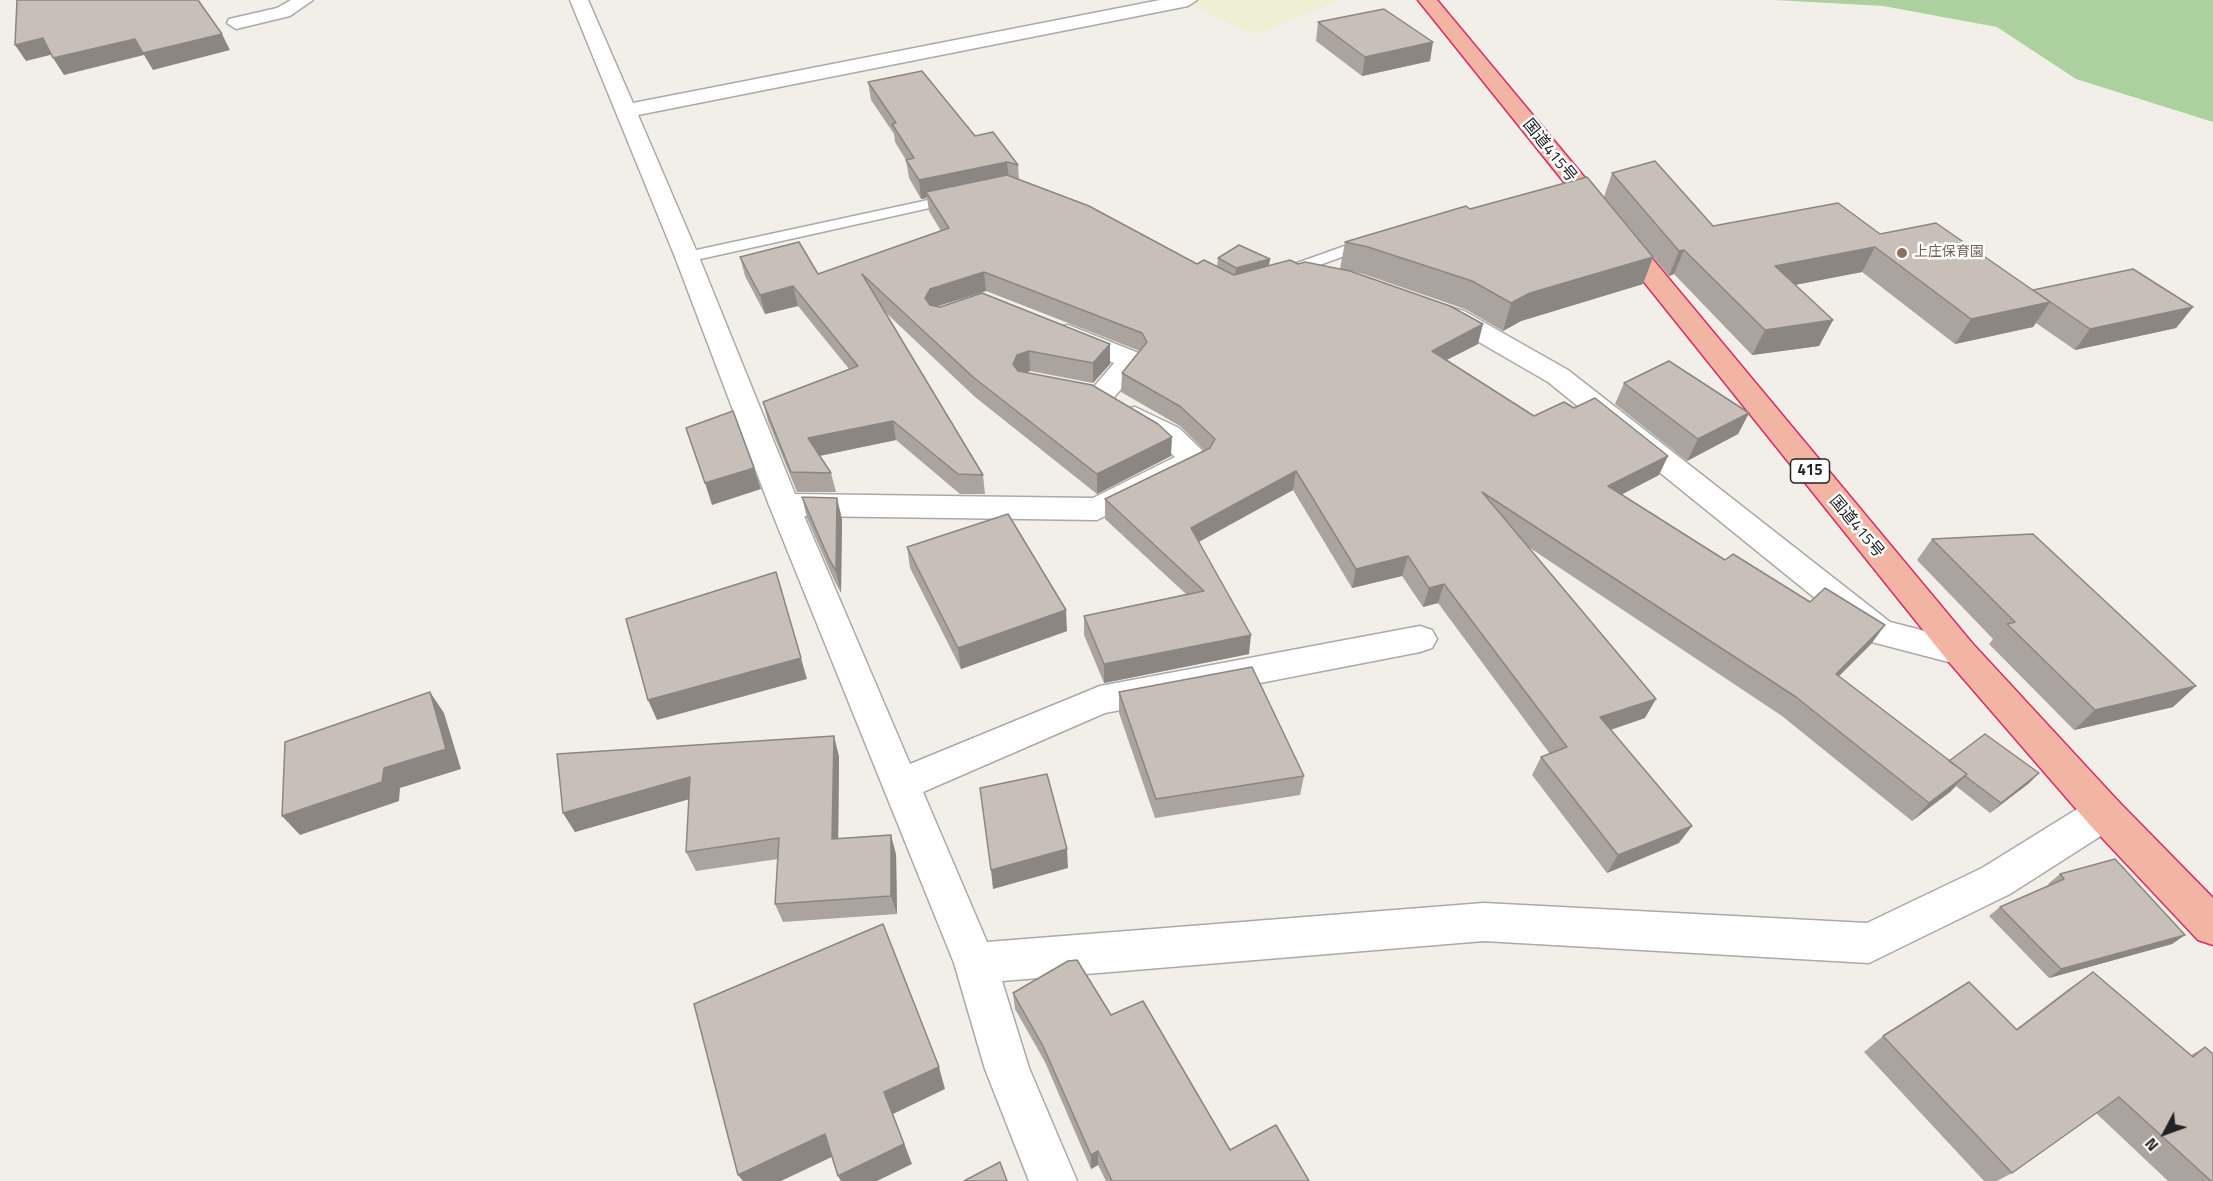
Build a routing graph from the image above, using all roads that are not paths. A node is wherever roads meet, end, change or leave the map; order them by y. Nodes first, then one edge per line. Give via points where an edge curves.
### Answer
1 (304, 0) edge
2 (579, 0) edge
3 (1188, 0) edge
4 (1427, 0) edge
5 (236, 23) dead end
6 (625, 111) junction
7 (975, 194) edge
8 (1388, 238) edge
9 (687, 257) junction
10 (1284, 273) joint
11 (1344, 279) edge
12 (1410, 301) edge
13 (1046, 324) edge
14 (784, 505) junction
15 (1420, 639) dead end
16 (1960, 652) junction
17 (902, 784) junction
18 (2104, 813) junction
19 (2213, 926) edge
20 (975, 963) junction
21 (1053, 1181) edge

1 - 5 street via 283,12
2 - 6 street
3 - 6 street
4 - 16 highway, 国道415号 / 415 via 1572,188
6 - 9 street
7 - 9 lane
8 - 10 lane via 1357,244
9 - 14 street
10 - 11 street
12 - 16 street via 1455,317 1558,376 1880,632
13 - 14 street via 1131,360 1089,393 1169,435 1196,459 1097,509
14 - 17 street
15 - 17 street via 1100,700
16 - 18 highway, 国道415号 / 415
17 - 20 street
18 - 19 highway, 国道415号 / 415
18 - 20 street via 1996,881 1869,943 1484,922
20 - 21 street via 1007,1069

